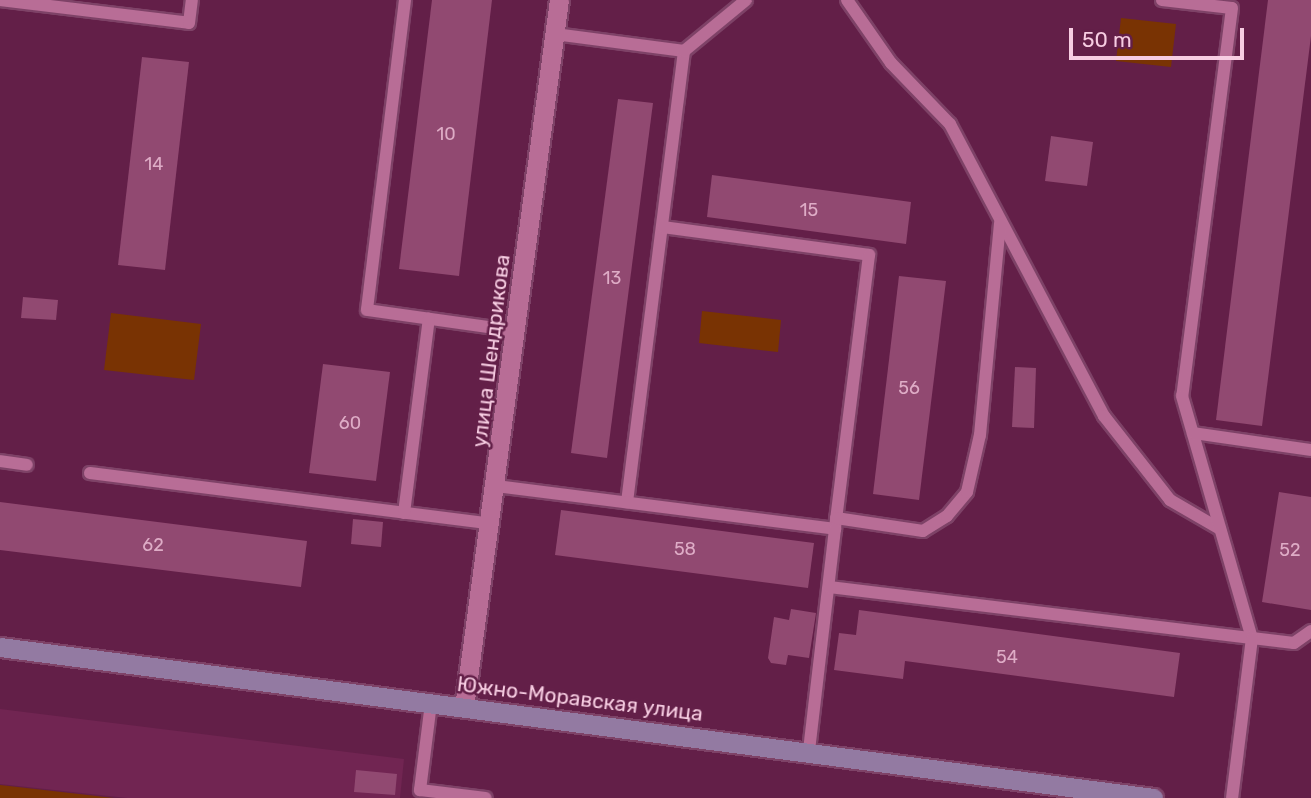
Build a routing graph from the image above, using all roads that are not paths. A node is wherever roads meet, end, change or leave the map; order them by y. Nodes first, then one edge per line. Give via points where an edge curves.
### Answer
1 (192, 0) edge
2 (405, 0) edge
3 (559, 0) edge
4 (747, 0) edge
5 (847, 0) edge
6 (1162, 0) edge
7 (0, 1) edge
8 (555, 34) junction
9 (684, 51) junction
10 (1000, 222) junction
11 (663, 227) junction
12 (429, 319) junction
13 (516, 331) junction
14 (1193, 433) junction
15 (1311, 450) edge
16 (0, 461) edge
17 (27, 465) dead end
18 (90, 473) dead end
19 (496, 486) junction
20 (626, 502) junction
21 (404, 513) junction
22 (836, 523) junction
23 (491, 524) junction
24 (1220, 529) junction
25 (829, 587) junction
26 (1311, 631) edge
27 (1252, 638) junction
28 (0, 647) edge
29 (431, 703) junction
30 (464, 707) junction
31 (809, 750) junction
32 (420, 794) edge
33 (486, 798) edge
34 (1153, 798) edge
35 (1232, 798) edge

1 - 7 lane via 189,23
2 - 12 lane via 367,310
3 - 8 street, улица Шендрикова
4 - 9 lane
5 - 10 lane via 891,63 950,124
6 - 14 lane via 1232,8 1182,396
8 - 9 lane
8 - 13 street, улица Шендрикова
9 - 11 lane
10 - 22 lane via 981,435 967,492 947,516 923,531
10 - 24 lane via 1104,415 1171,500
11 - 20 lane
11 - 22 lane via 869,255
12 - 13 lane
12 - 21 lane
13 - 19 street, улица Шендрикова
14 - 15 lane
14 - 24 lane
16 - 17 lane
18 - 21 lane
19 - 20 lane
19 - 23 street, улица Шендрикова
20 - 22 lane
21 - 23 lane
22 - 25 lane
23 - 30 street, улица Шендрикова
24 - 27 lane
25 - 27 lane
25 - 31 lane
26 - 27 lane via 1294,643
27 - 35 lane
28 - 29 main road, Южно-Моравская улица
29 - 30 main road, Южно-Моравская улица
29 - 32 lane
30 - 31 main road, Южно-Моравская улица
31 - 34 main road, Южно-Моравская улица
32 - 33 lane

